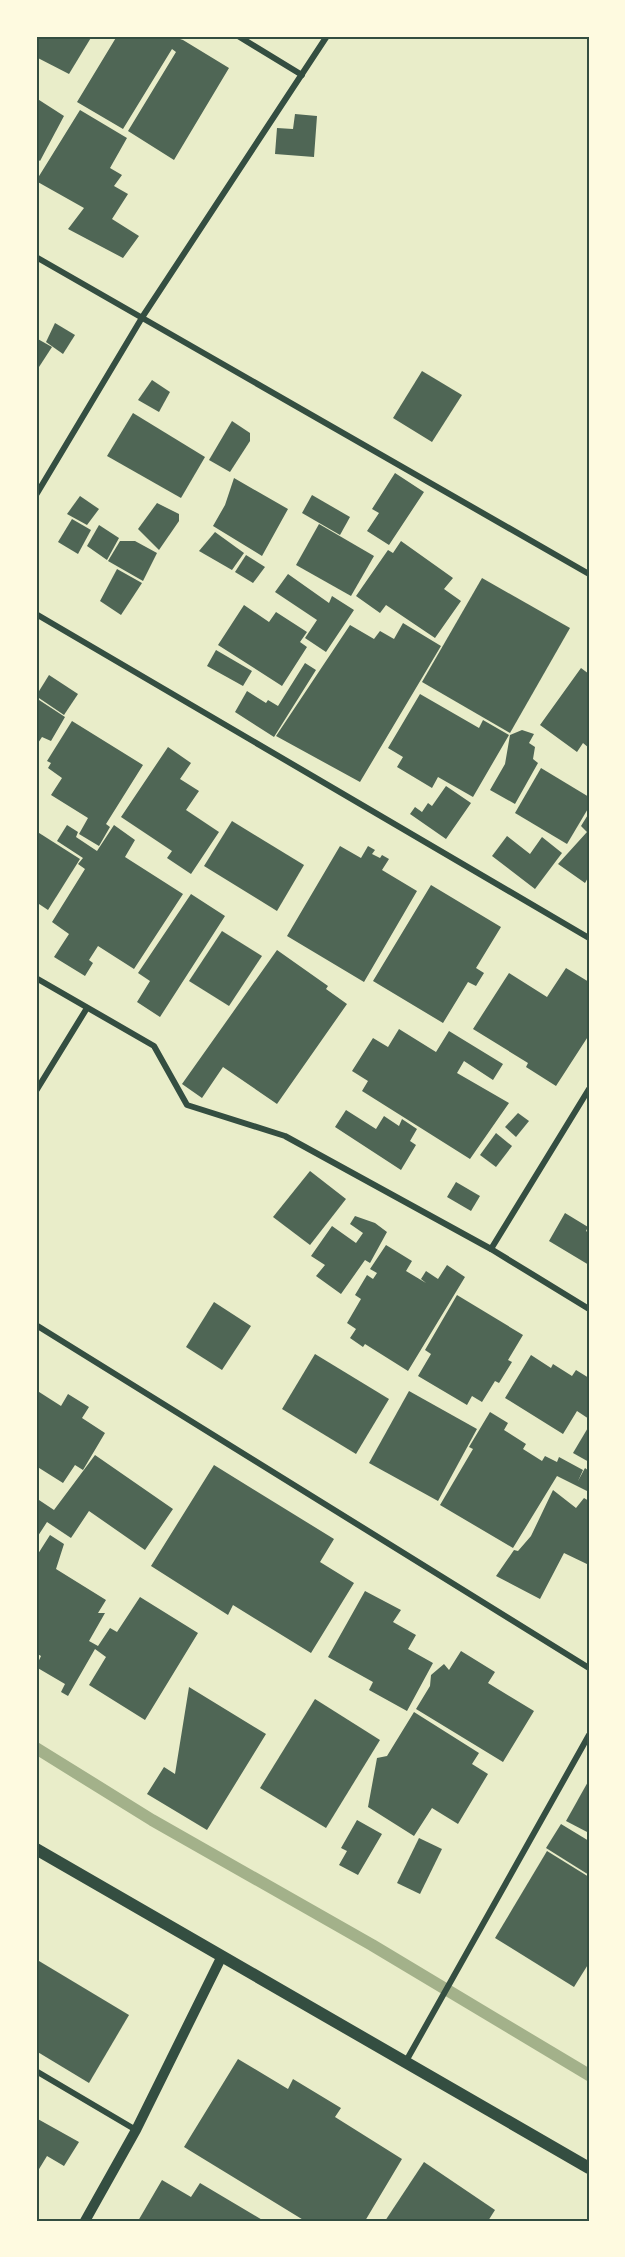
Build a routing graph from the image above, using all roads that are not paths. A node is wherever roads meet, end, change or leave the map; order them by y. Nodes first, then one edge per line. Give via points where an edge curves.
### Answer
1 (238, 36) edge
2 (327, 36) edge
3 (302, 75) junction
4 (36, 257) edge
5 (143, 316) junction
6 (36, 495) edge
7 (589, 574) edge
8 (36, 614) edge
9 (589, 938) edge
10 (36, 978) edge
11 (87, 1008) junction
12 (589, 1089) edge
13 (36, 1091) edge
14 (490, 1250) junction
15 (589, 1309) edge
16 (36, 1325) edge
17 (589, 1668) edge
18 (589, 1735) edge
19 (36, 1849) edge
20 (222, 1956) junction
21 (405, 2063) junction
22 (36, 2071) edge
23 (136, 2130) junction
24 (589, 2168) edge
25 (85, 2221) edge

1 - 3 street
2 - 3 street
3 - 5 street
4 - 5 street
5 - 6 street
5 - 7 street
8 - 9 street
10 - 11 street
11 - 13 street
11 - 14 street via 154,1046 187,1105 285,1136
12 - 14 street
14 - 15 street
16 - 17 street
18 - 21 street
19 - 20 main road
20 - 21 main road
20 - 23 street
21 - 24 main road
22 - 23 street
23 - 25 street

